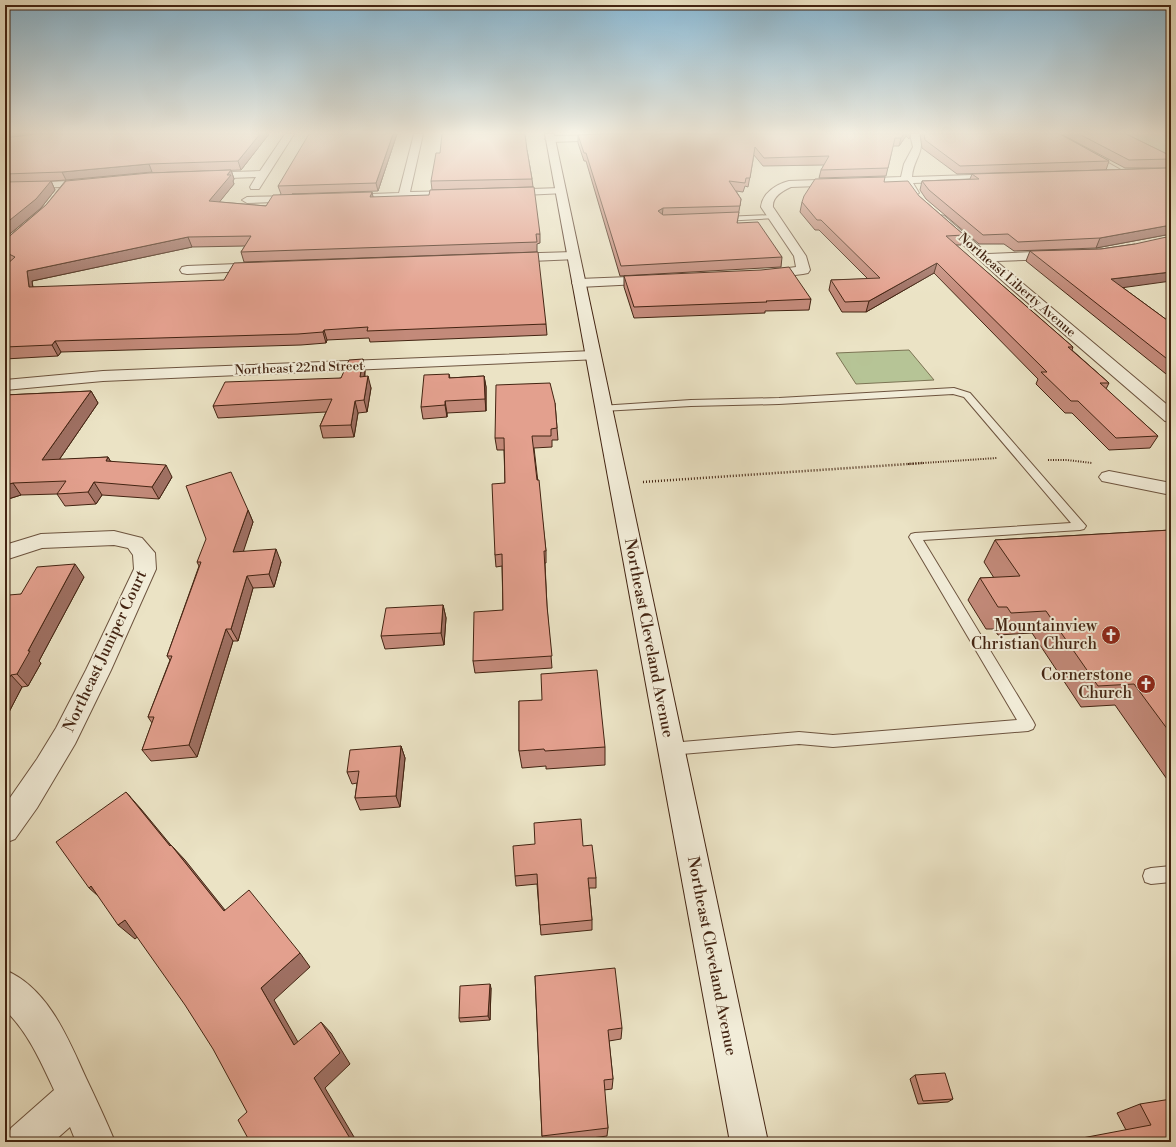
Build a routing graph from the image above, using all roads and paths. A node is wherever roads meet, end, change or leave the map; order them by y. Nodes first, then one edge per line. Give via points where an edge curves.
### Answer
1 (64, 188) edge
2 (255, 188) edge
3 (406, 188) edge
4 (560, 188) edge
5 (781, 188) edge
6 (910, 188) edge
7 (561, 191) junction
8 (490, 193) edge
9 (467, 194) edge
10 (58, 196) edge
11 (404, 196) junction
12 (334, 198) edge
13 (311, 199) edge
14 (921, 202) edge
15 (933, 212) edge
16 (773, 217) junction
17 (718, 219) edge
18 (1070, 255) edge
19 (573, 256) junction
20 (985, 258) junction
21 (494, 259) edge
22 (274, 267) edge
23 (187, 270) dead end
24 (751, 276) edge
25 (665, 279) edge
26 (579, 283) junction
27 (593, 356) junction
28 (5, 385) edge
29 (603, 408) junction
30 (1171, 417) edge
31 (1021, 458) junction
32 (1109, 477) joint
33 (618, 484) junction
34 (1171, 489) edge
35 (5, 553) edge
36 (670, 749) junction
37 (5, 829) edge
38 (1171, 874) edge
39 (1151, 876) dead end
40 (5, 987) edge
41 (76, 1095) junction
42 (25, 1142) edge
43 (96, 1142) edge
44 (749, 1142) edge

1 - 10 street
2 - 13 street via 247,200
3 - 11 street
4 - 7 street, Northeast Cleveland Avenue
5 - 16 street via 767,203
6 - 14 street
7 - 8 street
7 - 19 street, Northeast Cleveland Avenue
9 - 11 street
11 - 12 street
15 - 20 street, Northeast Liberty Avenue
16 - 17 lane
16 - 24 street via 800,256 803,270
18 - 20 street
19 - 21 street
19 - 26 street, Northeast Cleveland Avenue
20 - 30 street, Northeast Liberty Avenue
22 - 23 street
25 - 26 street
26 - 27 street, Northeast Cleveland Avenue
27 - 28 street, Northeast 22nd Street via 103,376
27 - 29 street, Northeast Cleveland Avenue
29 - 31 lane via 954,391 967,395
29 - 33 street, Northeast Cleveland Avenue
31 - 32 path via 1091,462
31 - 33 path via 844,467
31 - 36 lane via 1080,526 915,537 1028,725 833,741 799,738
32 - 34 street
33 - 36 street, Northeast Cleveland Avenue
35 - 37 street, Northeast Juniper Court via 41,541 114,538 135,543 144,553 145,569 72,725 42,777
36 - 44 street, Northeast Cleveland Avenue
38 - 39 lane
40 - 41 street via 26,1006 52,1044
41 - 42 street
41 - 43 street

